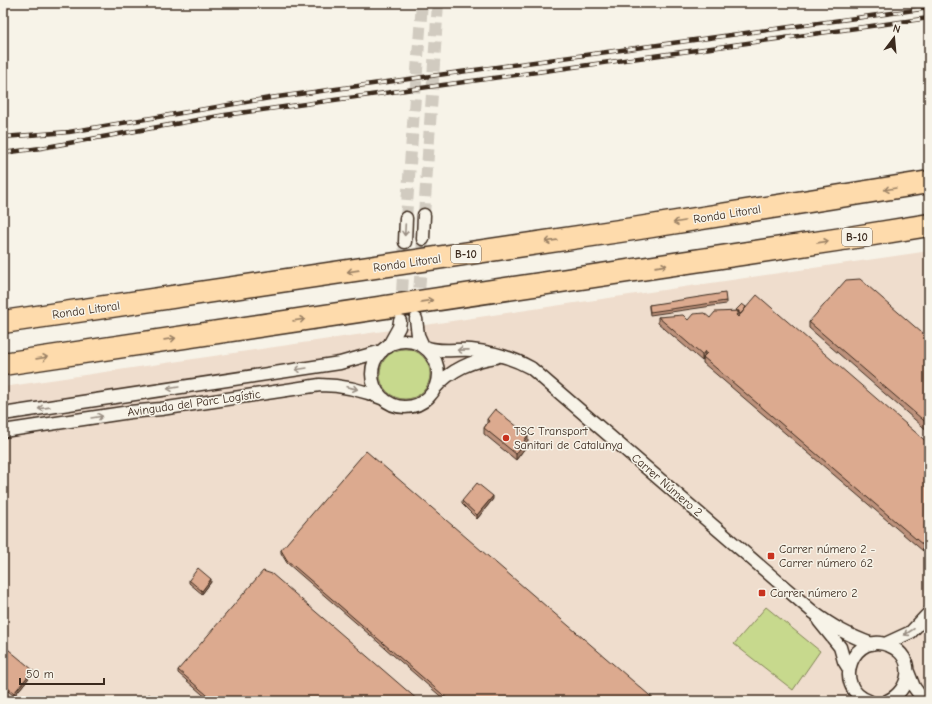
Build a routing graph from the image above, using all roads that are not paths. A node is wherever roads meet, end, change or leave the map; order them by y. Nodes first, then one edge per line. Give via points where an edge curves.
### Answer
1 (929, 182) edge
2 (424, 215) tunnel mouth
3 (406, 218) tunnel mouth
4 (929, 225) edge
5 (423, 240) tunnel mouth
6 (405, 242) tunnel mouth
7 (416, 319) tunnel mouth
8 (400, 321) tunnel mouth
9 (3, 322) edge
10 (424, 346) junction
11 (385, 349) junction
12 (501, 356) junction
13 (3, 364) edge
14 (435, 388) junction
15 (384, 399) junction
16 (3, 414) edge
17 (3, 431) edge
18 (813, 612) junction
19 (929, 613) edge
20 (872, 644) junction
21 (885, 644) junction
22 (849, 669) junction
23 (908, 672) junction
24 (869, 701) edge
25 (889, 701) edge
26 (924, 701) edge

1 -> 9 highway, Ronda Litoral / B-10 via 626,230
2 - 5 street
3 -> 6 street
13 -> 4 highway, B-10
7 - 10 street via 418,335
8 - 11 street
10 - 11 street via 410,341 400,342
12 -> 10 street, Carrer Número 2 via 470,350 437,351
10 - 14 street via 438,368
11 - 15 street via 376,360 373,375 377,391
11 -> 16 street, Avinguda del Parc Logístic via 340,363
12 - 14 street via 483,358 464,366
12 - 18 street, Carrer Número 2 via 531,368
14 - 15 street via 426,400 412,406 392,404
17 -> 15 street, Avinguda del Parc Logístic via 320,385 346,386
18 - 20 street, Carrer Número 2 via 851,636
18 - 22 street, Carrer Número 2 via 840,647
19 -> 21 street via 911,632
20 - 21 street
20 - 22 street via 857,652
21 - 23 street via 902,655
22 - 24 street, Carrer Número 2 via 849,678 855,691
23 - 25 street via 903,689
23 - 26 street

